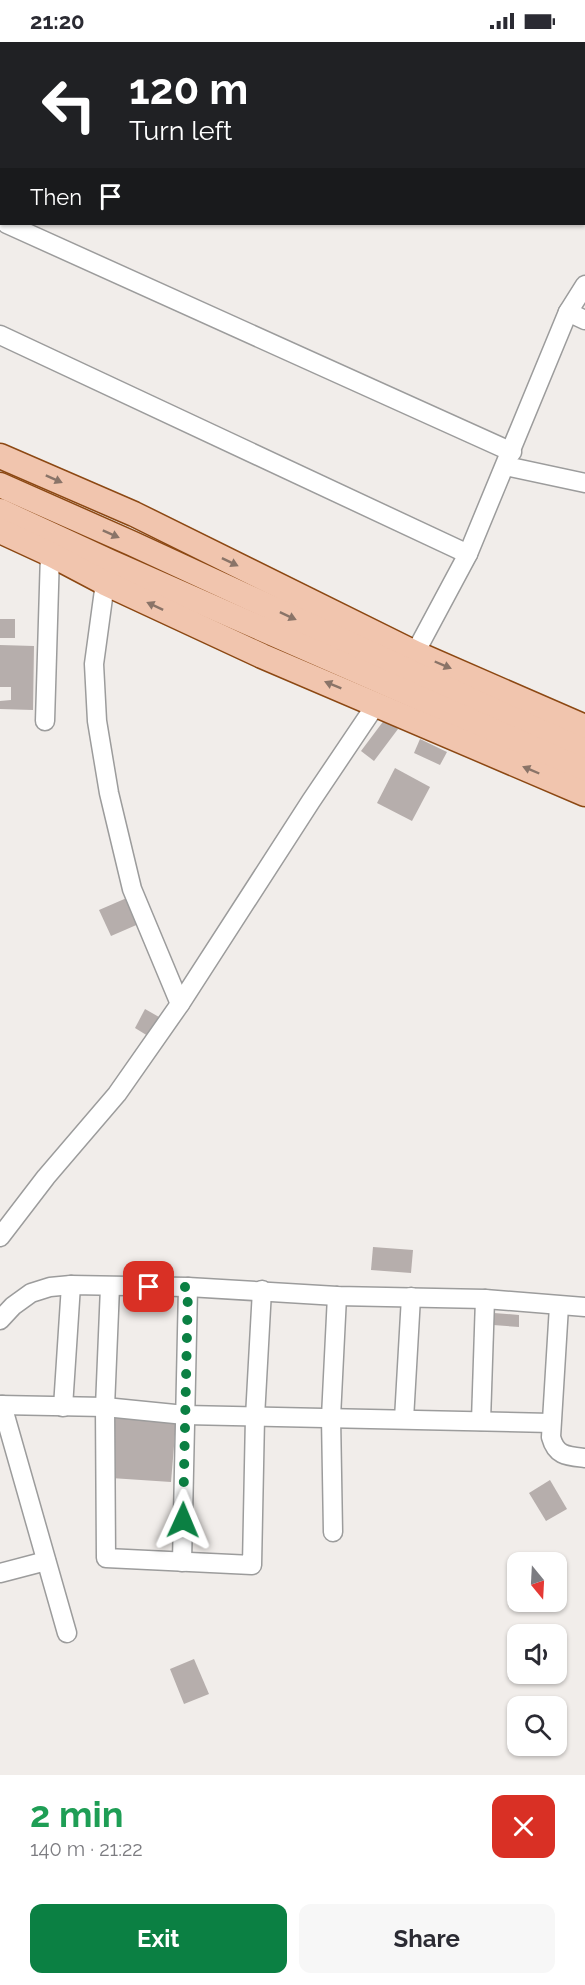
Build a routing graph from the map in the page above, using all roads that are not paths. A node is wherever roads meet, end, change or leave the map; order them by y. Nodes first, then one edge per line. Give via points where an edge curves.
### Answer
1 (9, 225) edge
2 (585, 285) edge
3 (568, 312) junction
4 (585, 320) edge
5 (0, 335) edge
6 (0, 456) edge
7 (509, 459) junction
8 (585, 483) edge
9 (0, 485) edge
10 (0, 511) edge
11 (0, 531) edge
12 (50, 554) junction
13 (468, 554) junction
14 (105, 583) junction
15 (415, 652) junction
16 (376, 703) junction
17 (45, 721) dead end
18 (585, 727) edge
19 (510, 729) junction
20 (585, 751) edge
21 (585, 771) edge
22 (585, 794) edge
23 (180, 1004) junction
24 (0, 1237) edge
25 (71, 1285) junction
26 (110, 1287) junction
27 (188, 1287) junction
28 (262, 1290) junction
29 (337, 1296) junction
30 (411, 1298) junction
31 (485, 1299) junction
32 (559, 1306) junction
33 (585, 1307) edge
34 (0, 1320) edge
35 (1, 1405) edge
36 (63, 1407) junction
37 (105, 1407) junction
38 (185, 1414) junction
39 (255, 1417) junction
40 (331, 1418) junction
41 (404, 1419) junction
42 (481, 1421) junction
43 (551, 1423) junction
44 (585, 1458) edge
45 (333, 1532) dead end
46 (46, 1561) junction
47 (182, 1562) junction
48 (0, 1573) edge
49 (67, 1633) dead end

1 - 7 street
2 - 3 street
3 - 4 street
3 - 7 street
5 - 13 street
6 -> 15 main road via 134,514
7 - 8 street
7 - 13 street
9 -> 19 main road via 152,553
10 - 19 main road via 110,562
11 - 12 main road
12 - 14 main road
12 - 17 street
13 - 15 street
16 -> 14 main road via 262,656
14 - 23 street via 94,664 97,721 109,793 132,889
15 -> 18 main road
22 -> 16 main road
16 - 23 street
19 - 20 main road
19 - 21 main road
23 - 24 street via 117,1094
25 - 26 street
25 - 34 street via 31,1293
25 - 36 street
26 - 27 street
26 - 37 street
27 - 28 street
27 - 38 street
28 - 29 street
28 - 39 street
29 - 30 street
29 - 40 street
30 - 31 street
30 - 41 street
31 - 32 street
31 - 42 street
32 - 33 street
32 - 43 street
35 - 36 street
35 - 46 street
36 - 37 street
37 - 38 street
37 - 47 street via 106,1558
38 - 39 street
38 - 47 street
39 - 40 street
39 - 47 street via 252,1565
40 - 41 street
40 - 45 street
41 - 42 street
42 - 43 street
43 - 44 street via 553,1447 564,1456
46 - 48 street
46 - 49 street

